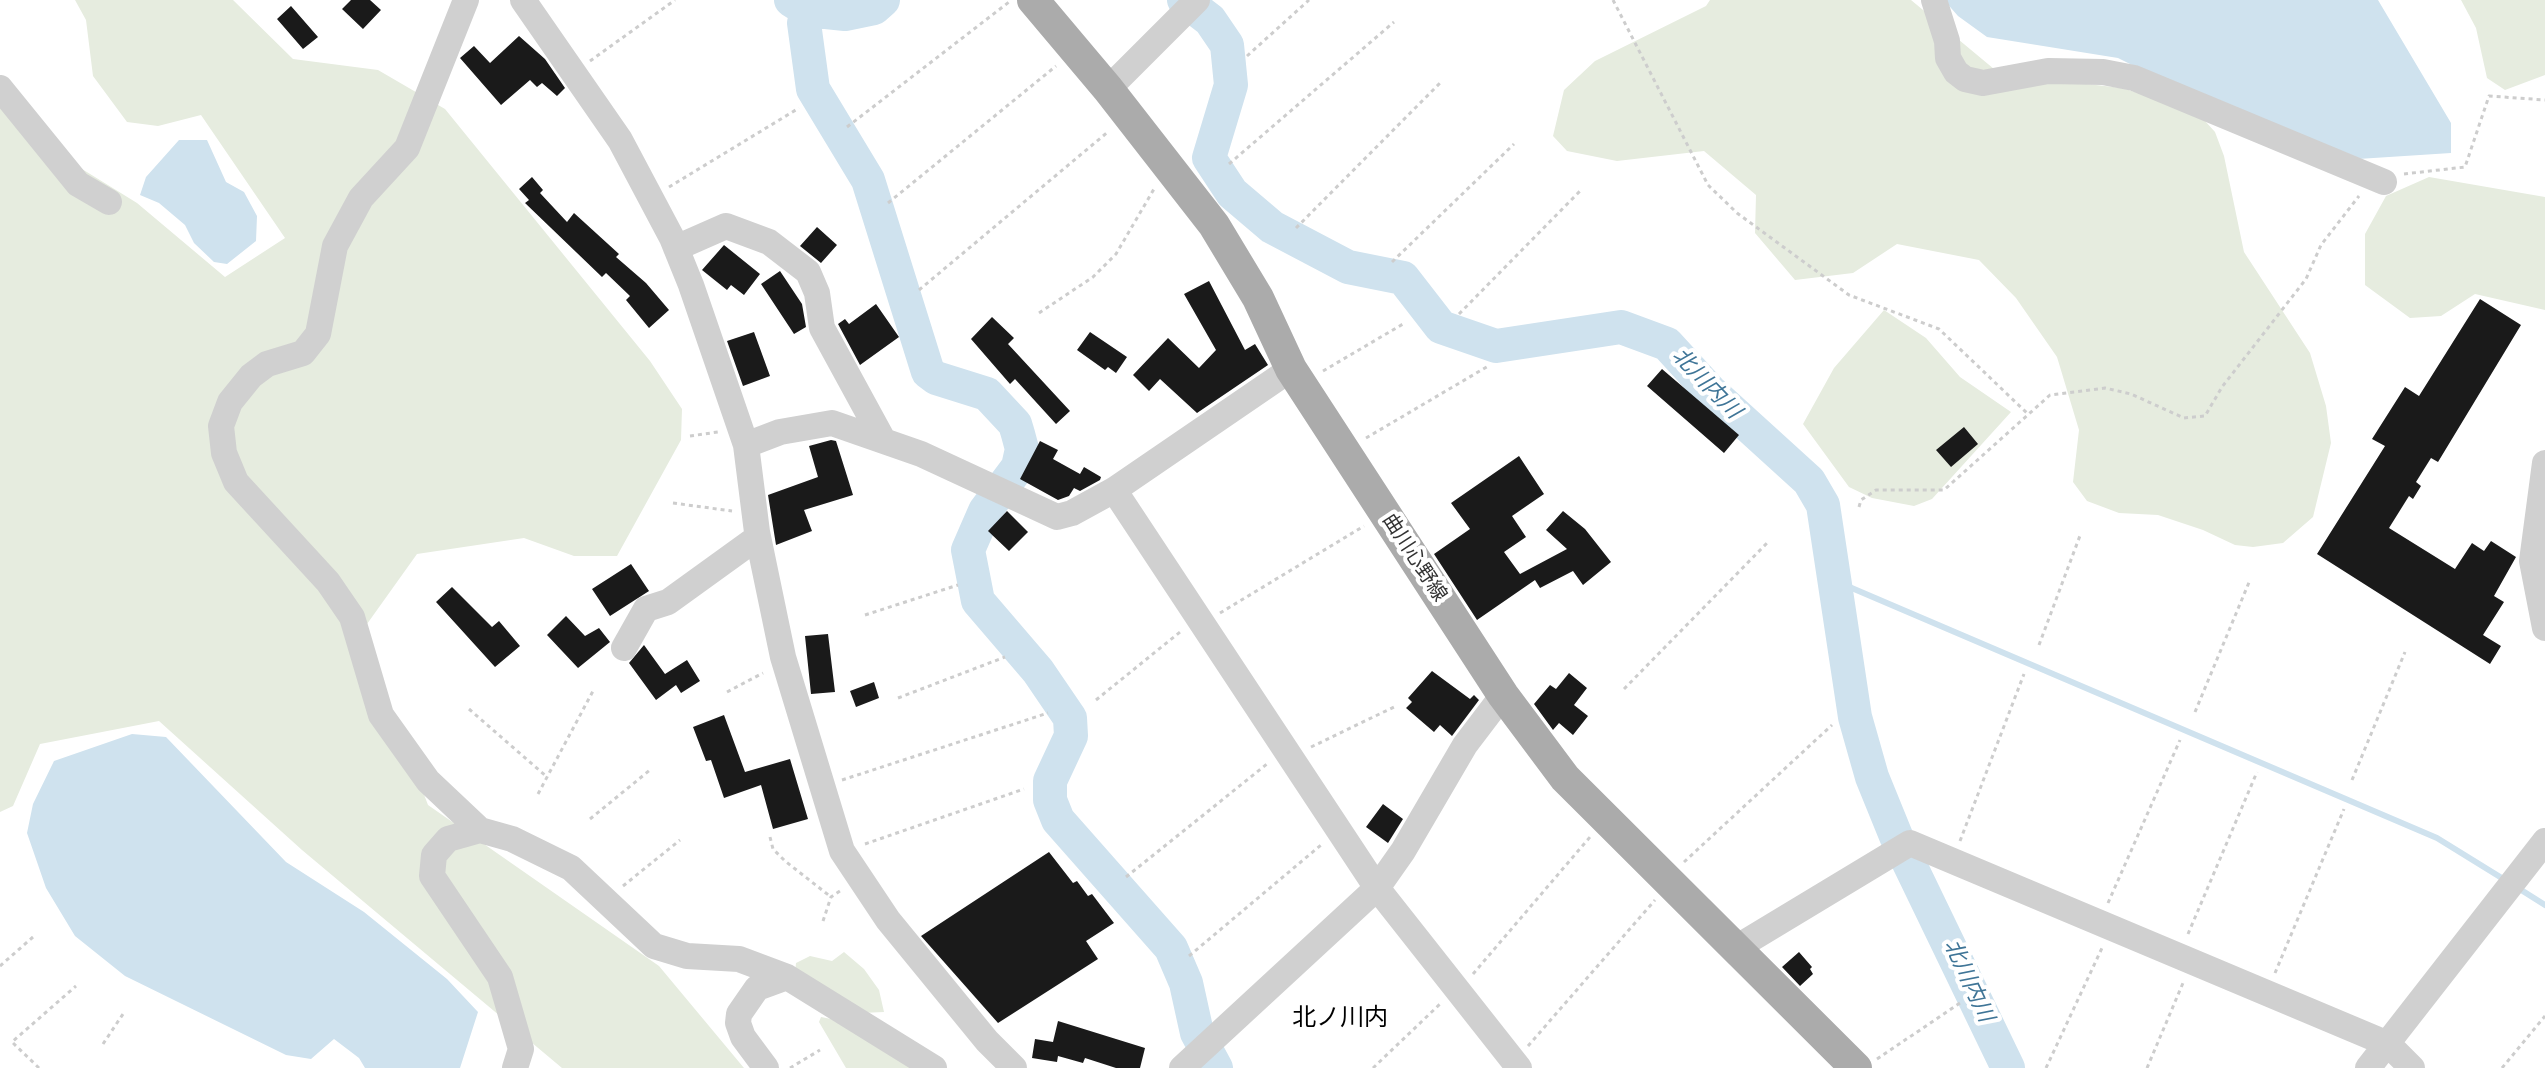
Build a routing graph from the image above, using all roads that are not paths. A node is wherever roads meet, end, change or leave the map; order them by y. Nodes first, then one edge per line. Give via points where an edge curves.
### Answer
1 (466, 0) edge
2 (523, 0) edge
3 (1033, 0) edge
4 (1197, 0) edge
5 (1934, 0) edge
6 (0, 88) edge
7 (1108, 89) junction
8 (2384, 182) road end
9 (109, 202) dead end
10 (676, 248) junction
11 (1303, 372) junction
12 (739, 437) junction
13 (882, 438) junction
14 (2545, 463) edge
15 (1114, 490) junction
16 (758, 537) junction
17 (2545, 628) edge
18 (624, 648) dead end
19 (1503, 695) junction
20 (480, 830) junction
21 (2545, 841) edge
22 (1377, 888) junction
23 (1736, 948) junction
24 (787, 977) junction
25 (2388, 1044) junction
26 (1520, 1061) edge
27 (1864, 1066) edge
28 (515, 1068) edge
29 (766, 1068) edge
30 (934, 1068) edge
31 (1014, 1068) edge
32 (1182, 1068) edge
33 (2368, 1068) edge
34 (2412, 1068) edge

1 - 20 street via 407,148 361,198 335,246 318,334 303,353 267,364 251,376 230,402 221,426 224,453 236,482 328,582 352,617 381,715 428,781
2 - 10 street via 620,140
3 - 7 main road, 曲川心野線
4 - 7 street
5 - 8 street via 1948,58 1965,79 1983,83 2048,71 2134,78
6 - 9 street via 78,184
7 - 11 main road, 曲川心野線 via 1214,225
10 - 12 street
10 - 13 street via 726,226 769,242 808,272 822,328
11 - 15 street
11 - 19 main road, 曲川心野線
12 - 13 street via 832,423
12 - 16 street
13 - 15 street via 1057,517
14 - 17 street via 2532,561
15 - 22 street
16 - 18 street via 668,602 646,609
16 - 31 street via 783,657 842,851 898,932
19 - 22 street via 1465,745
19 - 23 main road, 曲川心野線 via 1565,778
20 - 24 street via 512,839 571,868 662,950 739,959
20 - 28 street via 448,839 434,855 432,876 500,977 521,1049
21 - 25 street
22 - 26 street
22 - 32 street
23 - 25 street via 1910,843
23 - 27 main road, 曲川心野線
24 - 29 street via 757,988 739,1014 743,1037
24 - 30 street
25 - 33 street
25 - 34 street

